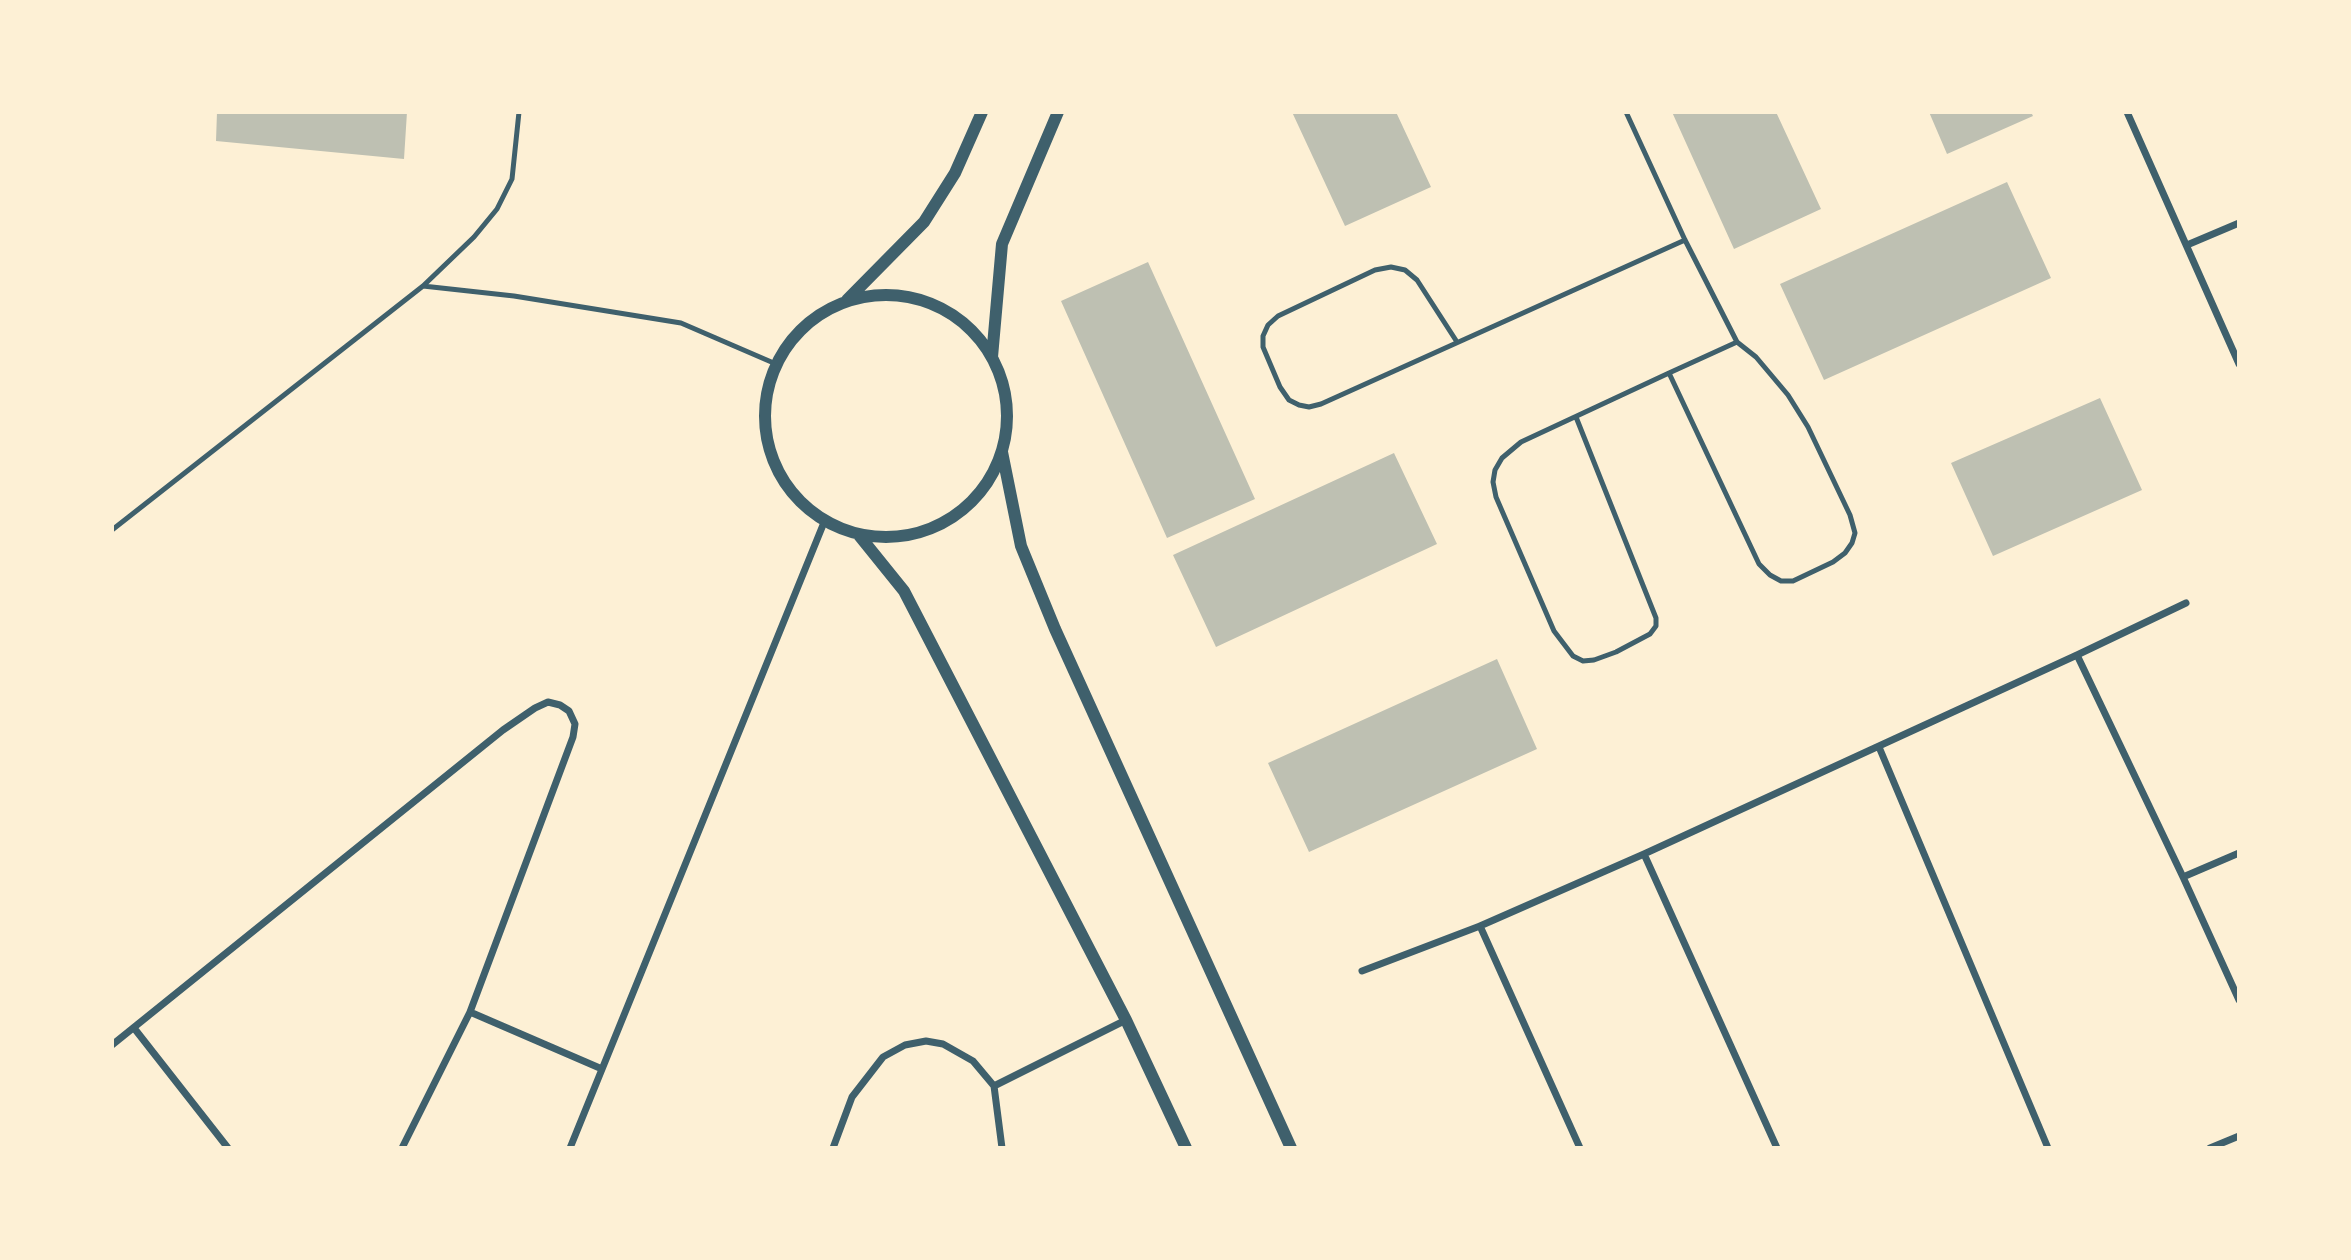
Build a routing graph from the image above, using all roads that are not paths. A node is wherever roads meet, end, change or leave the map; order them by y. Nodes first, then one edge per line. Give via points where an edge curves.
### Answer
1 (519, 112) edge
2 (982, 112) edge
3 (1058, 112) edge
4 (1626, 112) edge
5 (2127, 112) edge
6 (2239, 223) edge
7 (1685, 240) junction
8 (2187, 245) junction
9 (423, 286) junction
10 (846, 301) junction
11 (1457, 342) junction
12 (1737, 342) junction
13 (992, 357) junction
14 (776, 364) junction
15 (2239, 364) edge
16 (1670, 373) junction
17 (1576, 417) junction
18 (1002, 453) junction
19 (825, 520) junction
20 (112, 530) edge
21 (858, 534) junction
22 (2186, 603) dead end
23 (2077, 655) junction
24 (1879, 747) junction
25 (2239, 853) edge
26 (1644, 854) junction
27 (2183, 877) junction
28 (1480, 926) junction
29 (1362, 971) dead end
30 (2239, 1000) edge
31 (470, 1012) junction
32 (1126, 1020) junction
33 (134, 1028) junction
34 (112, 1045) edge
35 (602, 1069) junction
36 (994, 1086) junction
37 (2239, 1136) edge
38 (228, 1148) edge
39 (402, 1148) edge
40 (570, 1148) edge
41 (833, 1148) edge
42 (1002, 1148) edge
43 (1186, 1148) edge
44 (1291, 1148) edge
45 (1580, 1148) edge
46 (1777, 1148) edge
47 (2048, 1148) edge
48 (2210, 1148) edge

1 - 9 lane via 512,179 497,209
2 - 10 street via 955,173 923,222
3 - 13 street via 1002,244
4 - 7 lane
5 - 8 street
6 - 8 street
7 - 11 lane
7 - 12 lane
8 - 15 street
9 - 14 lane via 681,323
9 - 20 lane
10 - 13 street via 869,295 918,298 961,320
10 - 14 street via 804,326
11 - 11 lane via 1309,407 1289,400 1280,387 1263,336 1278,316 1375,270 1391,267 1405,270 1417,281
12 - 16 lane
12 - 16 lane via 1756,357 1801,416 1855,533 1839,558 1793,581 1782,581 1759,564
13 - 18 street via 1007,404
14 - 19 street via 766,402 770,452 801,502
16 - 17 lane
17 - 17 lane via 1521,442 1502,458 1493,482 1554,631 1573,656 1583,661 1616,652 1650,634 1656,618
18 - 21 street via 979,495 949,520 894,537
18 - 44 street via 1021,546 1055,629
19 - 21 street
19 - 35 street
21 - 32 street via 904,592
22 - 23 street
23 - 24 street
23 - 27 street
24 - 26 street
24 - 47 street
25 - 27 street
26 - 28 street
26 - 46 street
27 - 30 street
28 - 29 street
28 - 45 street
31 - 33 street via 573,737 575,724 560,705 548,702 503,730
31 - 35 street
31 - 39 street
32 - 36 street
32 - 43 street
33 - 34 street
33 - 38 street
35 - 40 street
36 - 41 street via 972,1062 943,1044 905,1045 883,1057 852,1097
36 - 42 street
37 - 48 street

